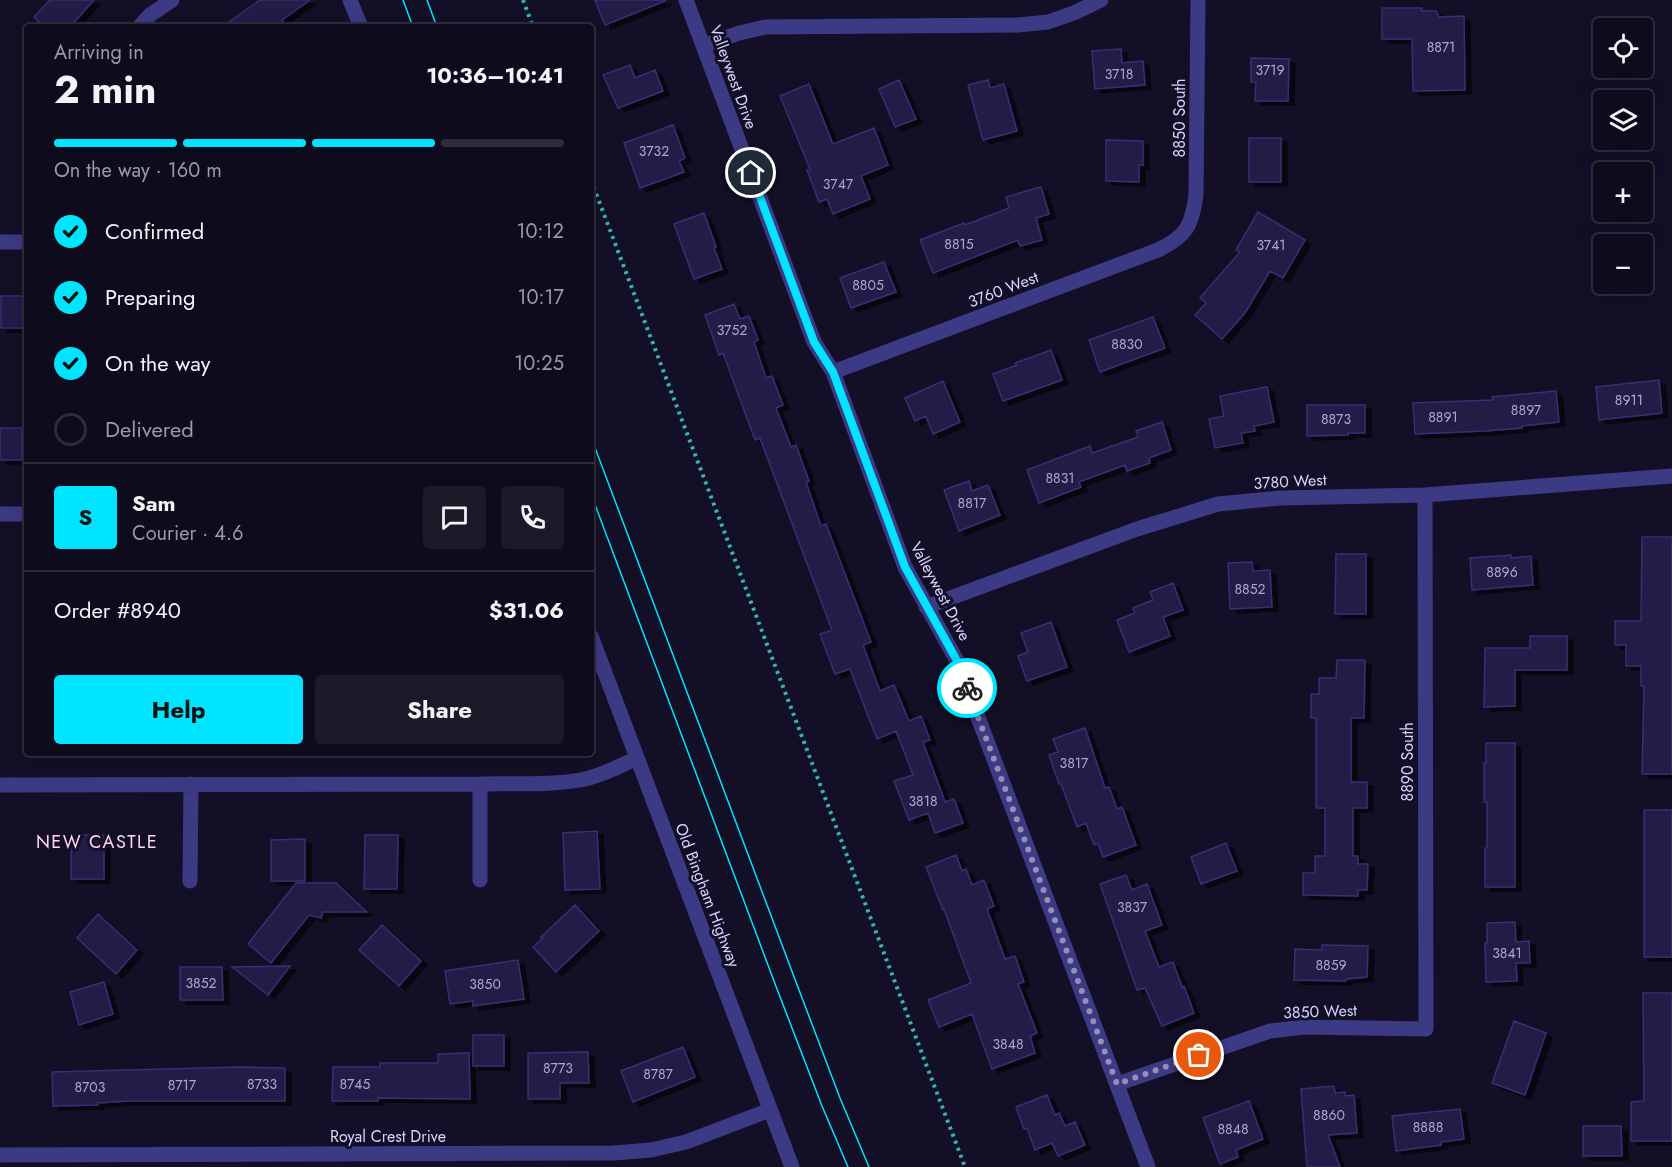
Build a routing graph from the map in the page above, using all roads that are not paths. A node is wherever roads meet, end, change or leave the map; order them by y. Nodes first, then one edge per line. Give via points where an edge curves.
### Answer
1 (172, 0) edge
2 (350, 0) edge
3 (686, 0) edge
4 (1101, 0) edge
5 (1198, 0) edge
6 (142, 24) edge
7 (359, 24) edge
8 (704, 46) junction
9 (1183, 234) joint
10 (0, 242) edge
11 (24, 242) edge
12 (833, 372) junction
13 (1672, 476) edge
14 (1425, 495) junction
15 (0, 514) edge
16 (24, 514) edge
17 (926, 607) junction
18 (594, 644) edge
19 (637, 758) junction
20 (191, 784) junction
21 (480, 784) junction
22 (0, 785) edge
23 (190, 880) dead end
24 (480, 880) dead end
25 (1426, 1029) joint
26 (1117, 1084) junction
27 (770, 1110) junction
28 (0, 1155) edge
29 (77, 1161) edge
30 (348, 1161) edge
31 (792, 1167) edge
32 (1148, 1167) edge

1 - 6 street
2 - 7 street
3 - 8 street, Valleywest Drive
4 - 8 street via 1048,22 765,27
5 - 9 street, 8850 South via 1196,195 1190,224
8 - 12 street, Valleywest Drive via 814,342
9 - 12 street, 3760 West via 1158,250
10 - 11 street
12 - 17 street, Valleywest Drive via 905,567
13 - 14 street, 3780 West
14 - 17 street, 3780 West via 1280,498 1218,504
14 - 25 street, 8890 South
15 - 16 street
17 - 26 street, Valleywest Drive via 956,659
18 - 19 street, Old Bingham Highway
19 - 21 street via 585,779
19 - 27 street, Old Bingham Highway
20 - 21 street
20 - 22 street
20 - 23 street
21 - 24 street
25 - 26 street, 3850 West via 1304,1027 1270,1031
26 - 32 street, Valleywest Drive
27 - 30 street, Royal Crest Drive via 686,1142 651,1150
27 - 31 street, Old Bingham Highway
28 - 29 street, Royal Crest Drive
29 - 30 street, Royal Crest Drive

